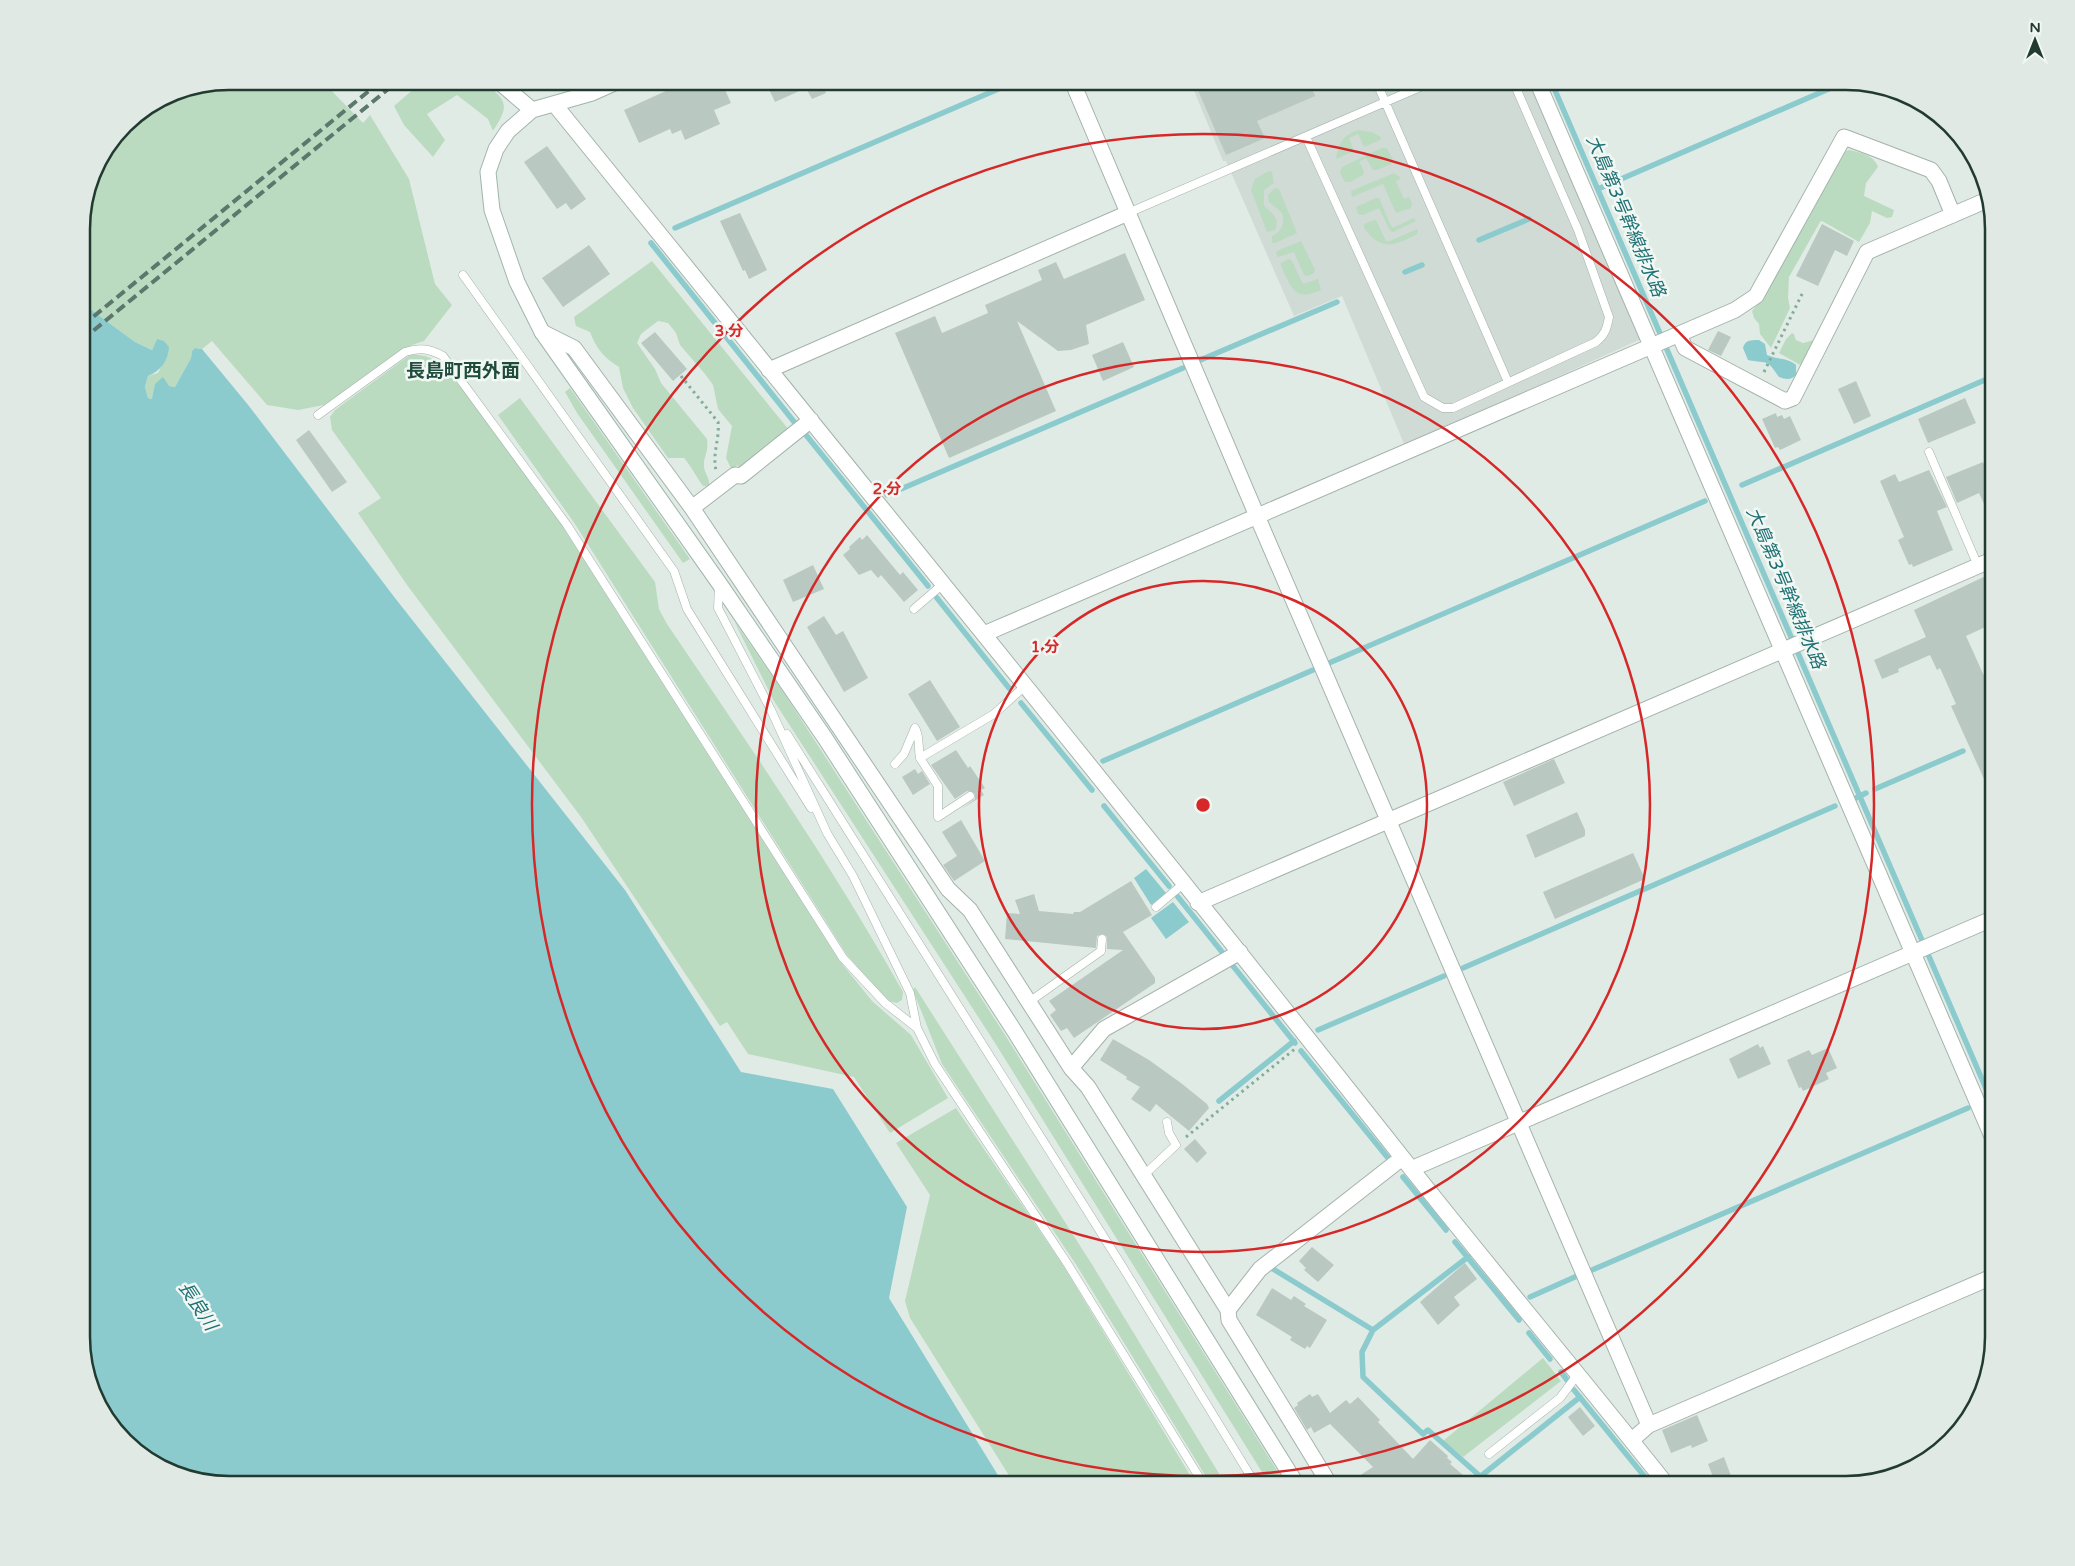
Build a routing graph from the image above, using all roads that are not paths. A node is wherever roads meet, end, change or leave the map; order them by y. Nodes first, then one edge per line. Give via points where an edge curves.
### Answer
1 (509, 90) edge
2 (599, 90) edge
3 (1076, 90) edge
4 (1379, 90) edge
5 (1414, 90) edge
6 (1517, 90) edge
7 (1541, 90) edge
8 (1384, 103) junction
9 (555, 105) junction
10 (532, 110) junction
11 (1306, 136) junction
12 (1982, 202) edge
13 (1128, 213) junction
14 (1953, 215) junction
15 (463, 275) dead end
16 (542, 332) junction
17 (1675, 335) junction
18 (1654, 344) junction
19 (770, 370) junction
20 (1508, 382) junction
21 (318, 415) dead end
22 (810, 420) junction
23 (1930, 452) dead end
24 (692, 508) junction
25 (1257, 516) junction
26 (1985, 563) edge
27 (1978, 566) junction
28 (719, 583) junction
29 (943, 584) junction
30 (914, 609) dead end
31 (984, 634) junction
32 (1786, 649) junction
33 (1026, 686) junction
34 (772, 710) junction
35 (920, 758) junction
36 (895, 764) dead end
37 (970, 796) dead end
38 (1388, 819) junction
39 (827, 833) junction
40 (1183, 884) junction
41 (1198, 902) junction
42 (1156, 906) dead end
43 (1985, 922) edge
44 (1102, 939) dead end
45 (1240, 952) junction
46 (1915, 952) junction
47 (1028, 1002) junction
48 (917, 1028) junction
49 (1071, 1068) junction
50 (1985, 1119) edge
51 (1167, 1122) dead end
52 (1519, 1122) junction
53 (1407, 1163) junction
54 (1144, 1175) junction
55 (1985, 1280) edge
56 (1228, 1310) junction
57 (1579, 1373) junction
58 (1649, 1425) junction
59 (1632, 1440) junction
60 (1489, 1454) dead end
61 (1198, 1476) edge
62 (1250, 1476) edge
63 (1291, 1476) edge
64 (1324, 1476) edge
65 (1660, 1476) edge

1 - 10 street
2 - 9 street
3 - 13 street
4 - 8 lane
5 - 8 lane
6 - 20 lane via 1578,230 1609,317 1604,335 1596,342
7 - 18 street
8 - 11 lane
8 - 20 lane
9 - 10 street
9 - 19 street
10 - 16 street via 508,131 496,149 488,172 492,210 517,282
11 - 13 lane
11 - 20 lane via 1424,397 1443,408 1453,408
12 - 14 street
13 - 19 street
13 - 25 street
14 - 17 street via 1867,252 1793,398 1785,401 1685,348
14 - 17 street via 1932,170 1844,136 1756,296 1735,310
15 - 39 lane via 674,570 687,609
16 - 24 street via 574,348
16 - 28 street
17 - 18 street
18 - 25 street
18 - 32 street
19 - 22 street
21 - 48 lane via 405,352 416,348 443,356 568,525 843,958 885,1003
22 - 24 street via 741,476 734,475
22 - 29 street
23 - 27 lane
24 - 47 street via 948,889 970,910
25 - 31 street
25 - 38 street
26 - 27 street
27 - 32 street
28 - 34 lane via 718,608
28 - 63 street via 825,738 1009,1024
29 - 30 lane
29 - 31 street
31 - 33 street
32 - 38 street
32 - 46 street
33 - 35 lane via 994,714
33 - 40 street
34 - 39 lane
34 - 62 lane
35 - 36 lane via 915,728 904,754
35 - 37 lane via 938,786 938,817
38 - 41 street
38 - 52 street
39 - 48 lane via 853,876 910,993
40 - 41 street
40 - 42 lane
41 - 45 street
43 - 46 street
44 - 47 lane via 1101,951
45 - 49 street via 1104,1029
45 - 53 street
46 - 50 street
46 - 52 street
47 - 49 street
48 - 61 lane via 936,1064 1067,1263
49 - 54 street via 1088,1087
51 - 54 lane via 1176,1146
52 - 53 street
52 - 58 street
53 - 56 street via 1260,1269
53 - 57 street
54 - 56 street
55 - 58 street
56 - 64 street via 1229,1320
57 - 59 street
57 - 60 lane via 1560,1398
58 - 59 street
59 - 65 street

